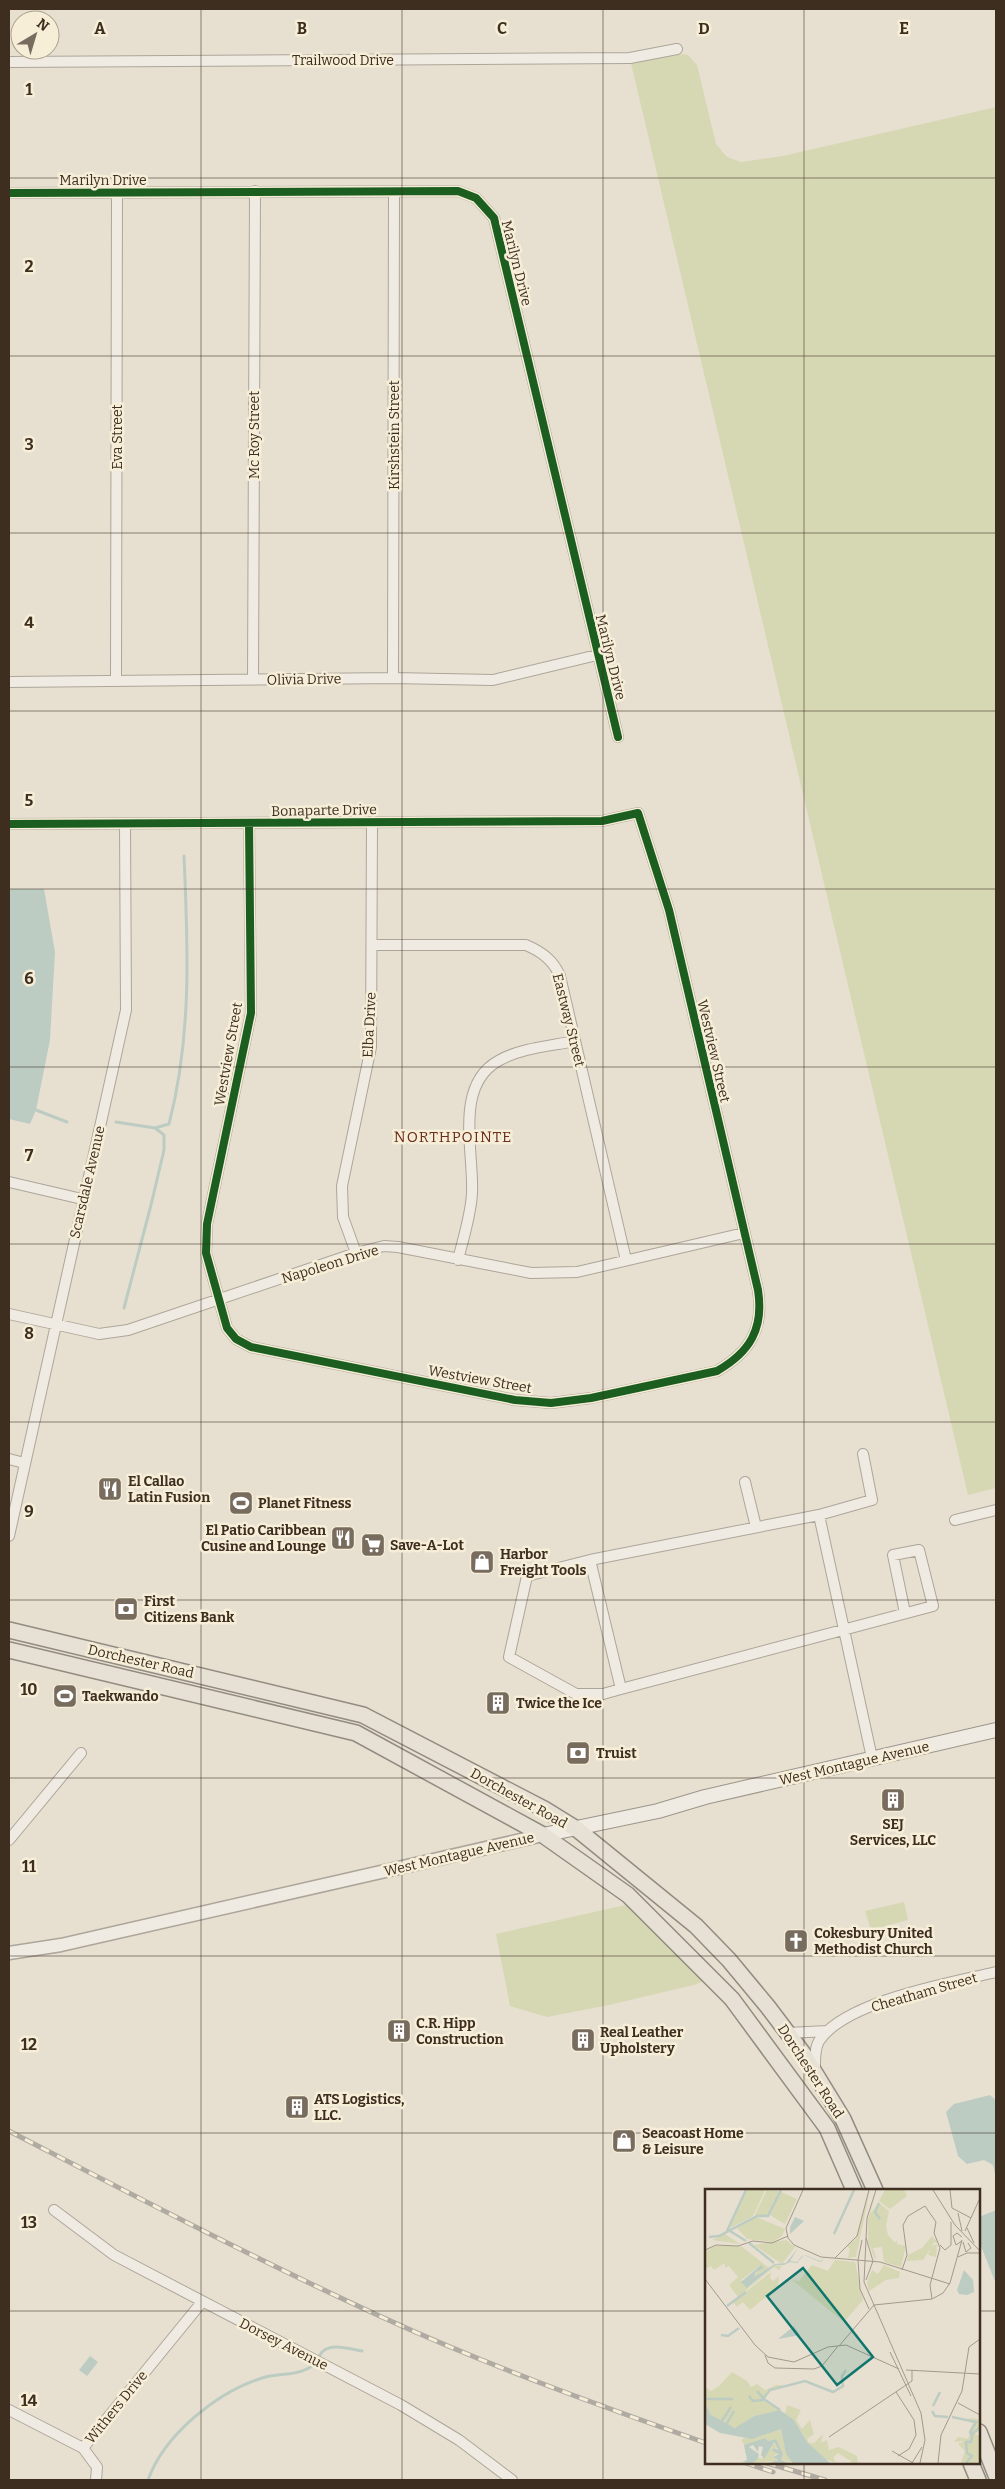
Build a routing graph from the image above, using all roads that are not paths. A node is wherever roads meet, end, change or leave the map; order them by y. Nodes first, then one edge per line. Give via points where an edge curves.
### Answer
1 (676, 49) dead end
2 (9, 62) edge
3 (255, 191) junction
4 (394, 192) junction
5 (9, 193) edge
6 (117, 193) junction
7 (597, 655) junction
8 (394, 678) junction
9 (253, 680) junction
10 (116, 681) junction
11 (9, 682) edge
12 (618, 738) dead end
13 (638, 813) joint
14 (372, 822) junction
15 (249, 823) junction
16 (9, 824) edge
17 (125, 824) junction
18 (372, 945) junction
19 (575, 1041) junction
20 (9, 1182) edge
21 (82, 1199) junction
22 (744, 1233) junction
23 (356, 1253) junction
24 (458, 1260) junction
25 (626, 1260) junction
26 (218, 1301) junction
27 (9, 1314) edge
28 (54, 1324) junction
29 (863, 1454) dead end
30 (9, 1459) edge
31 (24, 1463) junction
32 (745, 1482) dead end
33 (996, 1510) edge
34 (819, 1515) junction
35 (956, 1520) dead end
36 (756, 1527) junction
37 (9, 1536) edge
38 (590, 1560) junction
39 (905, 1614) junction
40 (9, 1630) edge
41 (844, 1631) junction
42 (9, 1650) edge
43 (621, 1689) junction
44 (996, 1730) edge
45 (81, 1753) dead end
46 (872, 1758) junction
47 (578, 1830) junction
48 (543, 1836) junction
49 (9, 1840) edge
50 (9, 1953) edge
51 (996, 1972) edge
52 (827, 2031) junction
53 (788, 2033) junction
54 (815, 2073) junction
55 (854, 2189) edge
56 (875, 2189) edge
57 (54, 2210) dead end
58 (202, 2302) junction
59 (9, 2410) edge
60 (980, 2435) edge
61 (83, 2448) junction
62 (971, 2464) edge
63 (996, 2475) edge
64 (96, 2480) edge
65 (512, 2480) edge
66 (978, 2480) edge

1 - 2 street, Trailwood Drive via 630,58
3 - 4 street, Marilyn Drive
3 - 6 street, Marilyn Drive
3 - 9 street, Mc Roy Street
4 - 7 street, Marilyn Drive via 458,192 476,198 494,218
4 - 8 street, Kirshstein Street
5 - 6 street, Marilyn Drive
6 - 10 street, Eva Street
7 - 8 street, Olivia Drive via 493,680
7 - 12 street, Marilyn Drive
8 - 9 street, Olivia Drive
9 - 10 street, Olivia Drive
10 - 11 street, Olivia Drive
13 - 14 street, Bonaparte Drive via 602,821
13 - 22 street, Westview Street via 669,910
14 - 15 street, Bonaparte Drive
14 - 18 street, Elba Drive
15 - 17 street, Bonaparte Drive
15 - 26 street, Westview Street via 251,1012 207,1224 206,1254
16 - 17 street, Bonaparte Drive
17 - 21 street, Scarsdale Avenue via 126,1010
18 - 19 street, Eastway Street via 526,945 539,951 553,962 560,976
18 - 23 street, Elba Drive via 371,1047 342,1186 343,1216
19 - 24 street via 498,1061 483,1072 474,1088 470,1107 472,1195
19 - 25 street, Eastway Street
20 - 21 street
21 - 28 street, Scarsdale Avenue
22 - 25 street, Napoleon Drive
22 - 26 street, Westview Street via 761,1308 757,1328 748,1346 734,1361 717,1371 591,1398 551,1403 515,1400 251,1347 236,1339 227,1328
23 - 24 street, Napoleon Drive via 384,1246
23 - 26 street, Napoleon Drive
24 - 25 street, Napoleon Drive via 552,1274 577,1272
26 - 28 street, Napoleon Drive via 128,1330 99,1334
27 - 28 street, Napoleon Drive
28 - 31 street, Scarsdale Avenue
29 - 34 street via 872,1500
30 - 31 street
31 - 37 street, Scarsdale Avenue
32 - 36 street
33 - 35 street
34 - 36 street
34 - 41 street
36 - 38 street
38 - 43 street
38 - 43 street via 527,1576 509,1657 576,1694 603,1694
39 - 39 street via 933,1606 919,1550 893,1556
39 - 41 street
40 - 47 main road, Dorchester Road via 363,1715
41 - 43 street
41 - 46 street
42 - 48 main road, Dorchester Road via 356,1733
44 - 46 main road, West Montague Avenue
45 - 49 street
46 - 47 main road, West Montague Avenue
47 - 48 main road, West Montague Avenue
47 - 53 main road, Dorchester Road via 713,1943
48 - 50 street, West Montague Avenue via 61,1945
48 - 55 main road, Dorchester Road via 628,1894 732,1999 827,2128
51 - 52 street, Cheatham Street via 887,2000
52 - 53 street, Cheatham Street
52 - 54 street via 818,2043
53 - 54 main road, Dorchester Road
54 - 56 main road, Dorchester Road via 843,2119
57 - 58 street, Dorsey Avenue via 114,2255
58 - 61 street, Withers Drive
58 - 65 street, Dorsey Avenue via 401,2404 459,2440
59 - 61 street, Withers Drive
60 - 63 main road
61 - 64 street via 97,2467
62 - 66 main road

